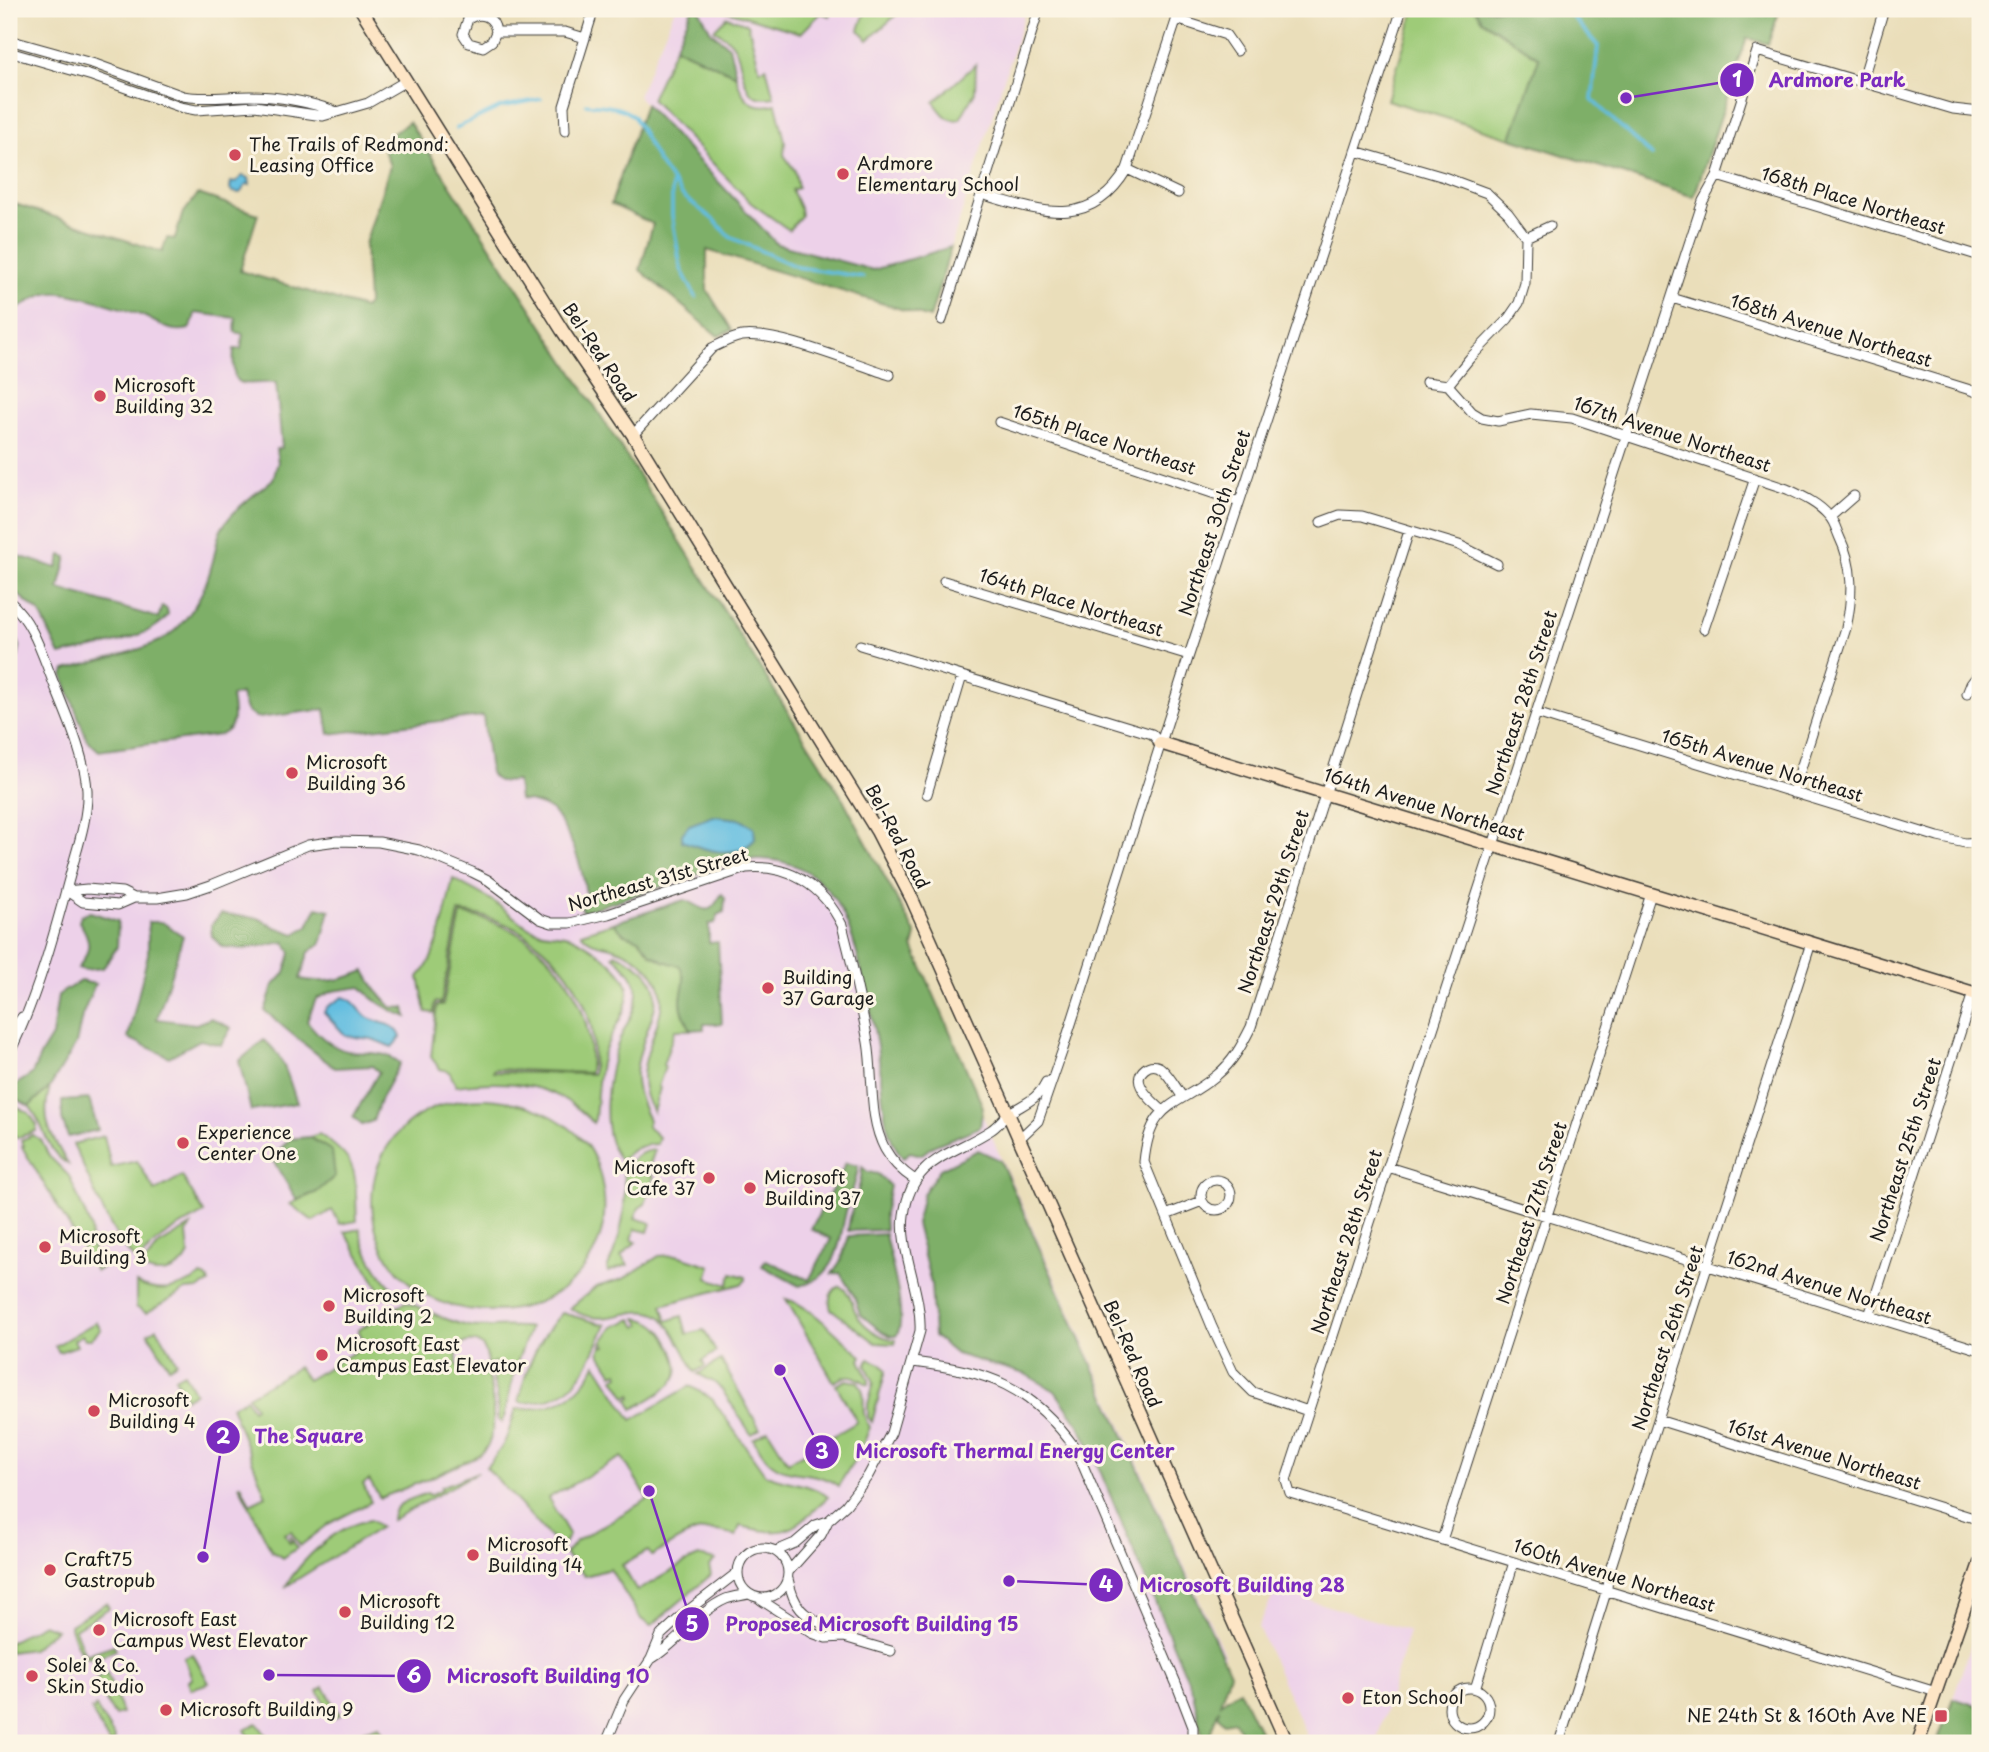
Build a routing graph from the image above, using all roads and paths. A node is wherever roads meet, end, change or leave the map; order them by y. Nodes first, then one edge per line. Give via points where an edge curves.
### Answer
1 (361, 9) edge
2 (594, 9) edge
3 (1039, 9) edge
4 (1180, 9) edge
5 (1402, 9) edge
6 (1884, 9) edge
7 (1176, 19) junction
8 (496, 32) dead end
9 (585, 38) junction
10 (9, 40) edge
11 (1237, 51) dead end
12 (9, 52) edge
13 (95, 64) junction
14 (92, 76) junction
15 (406, 81) junction
16 (1862, 82) junction
17 (197, 99) junction
18 (254, 101) junction
19 (196, 110) junction
20 (1980, 112) edge
21 (565, 131) dead end
22 (1355, 151) junction
23 (1127, 169) junction
24 (1717, 176) junction
25 (1178, 193) dead end
26 (981, 194) junction
27 (1550, 226) dead end
28 (1526, 237) junction
29 (1980, 256) edge
30 (1672, 298) junction
31 (942, 320) dead end
32 (890, 375) dead end
33 (1426, 382) dead end
34 (1448, 385) junction
35 (1980, 393) edge
36 (999, 422) dead end
37 (633, 435) junction
38 (1628, 435) junction
39 (1755, 478) junction
40 (1854, 496) dead end
41 (1239, 502) junction
42 (1830, 517) junction
43 (1321, 522) dead end
44 (1409, 531) junction
45 (1497, 564) dead end
46 (944, 581) dead end
47 (9, 601) edge
48 (1704, 629) dead end
49 (860, 645) dead end
50 (1189, 655) junction
51 (1980, 672) edge
52 (962, 676) junction
53 (1968, 694) dead end
54 (1536, 713) junction
55 (1160, 743) junction
56 (1793, 793) junction
57 (927, 794) dead end
58 (1325, 794) junction
59 (1980, 842) edge
60 (1492, 844) junction
61 (66, 891) junction
62 (1651, 894) junction
63 (1811, 943) junction
64 (1977, 994) edge
65 (27, 1011) junction
66 (9, 1036) edge
67 (1063, 1049) junction
68 (9, 1054) edge
69 (1182, 1096) junction
70 (1163, 1111) junction
71 (1007, 1114) junction
72 (1019, 1139) junction
73 (1388, 1167) junction
74 (915, 1180) junction
75 (1202, 1200) dead end
76 (1166, 1215) junction
77 (1548, 1217) junction
78 (1707, 1267) junction
79 (1869, 1316) junction
80 (1980, 1350) edge
81 (912, 1362) junction
82 (1308, 1411) junction
83 (1658, 1420) junction
84 (1286, 1487) joint
85 (1980, 1520) edge
86 (828, 1521) junction
87 (1442, 1540) junction
88 (776, 1551) junction
89 (1514, 1562) junction
90 (1980, 1563) edge
91 (738, 1572) junction
92 (788, 1575) junction
93 (1607, 1589) junction
94 (753, 1596) junction
95 (844, 1637) junction
96 (891, 1651) dead end
97 (651, 1659) junction
98 (1475, 1689) junction
99 (1936, 1692) junction
100 (606, 1743) edge
101 (1194, 1743) edge
102 (1287, 1743) edge
103 (1559, 1743) edge
104 (1918, 1743) edge

1 - 15 main road, Bel-Red Road
2 - 9 street
3 - 26 street
4 - 7 street
5 - 22 street, Northeast 30th Street
6 - 16 street
7 - 11 street via 1226,34
7 - 23 street
8 - 9 street via 565,32
9 - 21 street via 564,106
10 - 13 street
12 - 14 street
13 - 14 street
13 - 17 street
14 - 19 street
15 - 18 street via 368,103 323,116
15 - 37 main road, Bel-Red Road
16 - 20 street via 1953,109
16 - 24 street, Northeast 28th Street via 1757,51
17 - 18 street
17 - 19 street
18 - 19 street
22 - 28 street via 1487,193
22 - 41 street, Northeast 30th Street
23 - 25 street
23 - 26 street via 1099,202 1077,211 1052,213
24 - 29 street, 168th Place Northeast
24 - 30 street, Northeast 28th Street via 1703,201
26 - 31 street
27 - 28 street
28 - 34 street via 1525,283 1518,303
30 - 35 street, 168th Avenue Northeast
30 - 38 street, Northeast 28th Street
32 - 37 street via 783,340 742,336 712,348
33 - 34 street
34 - 38 street, 167th Avenue Northeast via 1482,418 1498,421 1548,415
36 - 41 street, 165th Place Northeast
37 - 71 main road, Bel-Red Road via 877,831
38 - 39 street, 167th Avenue Northeast
38 - 54 street, Northeast 28th Street
39 - 42 street, 167th Avenue Northeast via 1808,499
39 - 48 street
40 - 42 street
41 - 50 street, Northeast 30th Street
42 - 56 street via 1847,552 1852,602
43 - 44 street via 1340,515 1362,516
44 - 45 street via 1459,545
44 - 58 street, Northeast 29th Street
46 - 50 street, 164th Place Northeast
47 - 61 street via 28,622 65,710 82,765 87,791 83,827
49 - 52 street, 164th Avenue Northeast
50 - 55 street, Northeast 30th Street
51 - 53 street
52 - 55 street, 164th Avenue Northeast via 1152,734
52 - 57 street
54 - 56 street, 165th Avenue Northeast
54 - 60 street, Northeast 28th Street
55 - 58 main road, 164th Avenue Northeast
55 - 67 street, Northeast 30th Street
56 - 59 street, 165th Avenue Northeast via 1938,838
58 - 60 main road, 164th Avenue Northeast
58 - 69 street, Northeast 29th Street via 1251,1027 1217,1075
60 - 62 main road, 164th Avenue Northeast
60 - 73 street, Northeast 28th Street
61 - 65 street
61 - 74 street, Northeast 31st Street via 87,889 157,898 187,893 308,845 379,842 419,850 481,876 529,914 570,923 746,868 785,871 805,880 827,901 842,925 868,1044 879,1136 902,1171
62 - 63 main road, 164th Avenue Northeast
62 - 77 street, Northeast 27th Street
63 - 64 main road, 164th Avenue Northeast
63 - 78 street, Northeast 26th Street
64 - 79 street, Northeast 25th Street
65 - 66 street
65 - 68 street
67 - 71 street, Northeast 30th Street via 1040,1095
67 - 72 street, Northeast 30th Street via 1038,1121
69 - 70 street, Northeast 29th Street
69 - 70 street via 1162,1069 1145,1068 1140,1085
70 - 76 street, Northeast 29th Street via 1146,1138 1144,1162
71 - 72 main road, Bel-Red Road
71 - 74 street, Northeast 30th Street via 993,1129 925,1167
72 - 102 main road, Bel-Red Road
73 - 77 street, 162nd Avenue Northeast
73 - 82 street, Northeast 28th Street
74 - 81 street via 904,1218 921,1315
75 - 76 street
76 - 82 street via 1233,1372 1253,1392
77 - 78 street, 162nd Avenue Northeast
77 - 87 street, Northeast 27th Street
78 - 79 street, 162nd Avenue Northeast
78 - 83 street, Northeast 26th Street
79 - 80 street, 162nd Avenue Northeast
81 - 86 street via 880,1458 846,1505
81 - 101 street via 1004,1382 1060,1426 1076,1449 1134,1583 1193,1727
82 - 84 street, Northeast 28th Street
83 - 85 street, 161st Avenue Northeast
83 - 93 street, Northeast 26th Street
84 - 87 street, 160th Avenue Northeast via 1290,1493
86 - 88 street
86 - 92 street
87 - 89 street, 160th Avenue Northeast
88 - 91 street via 752,1551
88 - 92 street
89 - 93 street, 160th Avenue Northeast
89 - 98 street
90 - 99 main road
91 - 94 street
91 - 97 street via 661,1635
92 - 94 street via 785,1587 773,1597
92 - 95 street via 798,1608
93 - 99 street, 160th Avenue Northeast
93 - 103 street, Northeast 26th Street
94 - 95 street via 813,1633
94 - 97 street via 727,1599 711,1608 668,1650
95 - 96 street
97 - 100 street via 624,1700
98 - 98 street via 1458,1691 1449,1705 1453,1721 1463,1727 1480,1725 1489,1711 1488,1700
99 - 104 main road

